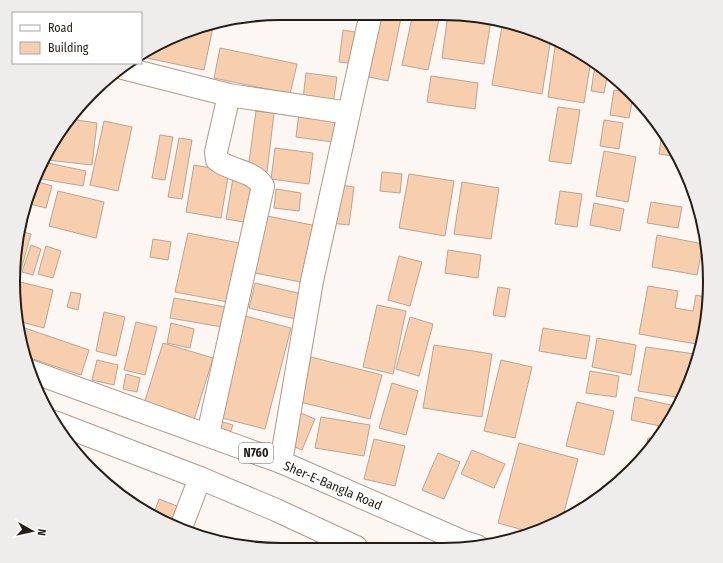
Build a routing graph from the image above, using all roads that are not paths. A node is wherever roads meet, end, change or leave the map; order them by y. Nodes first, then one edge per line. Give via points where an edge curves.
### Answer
1 (369, 20) edge
2 (128, 69) edge
3 (229, 95) junction
4 (349, 113) junction
5 (37, 373) edge
6 (63, 425) edge
7 (208, 434) junction
8 (281, 462) junction
9 (200, 478) junction
10 (182, 524) edge
11 (463, 542) edge
12 (347, 543) edge

1 - 4 main road
2 - 3 main road
3 - 4 main road
3 - 7 main road via 216,152 217,160 257,177 263,186
4 - 8 main road via 312,282
5 - 7 main road, Sher-E-Bangla Road / N760
6 - 9 main road
7 - 8 main road, Sher-E-Bangla Road / N760
8 - 11 main road, Sher-E-Bangla Road / N760
9 - 10 main road
9 - 12 main road

